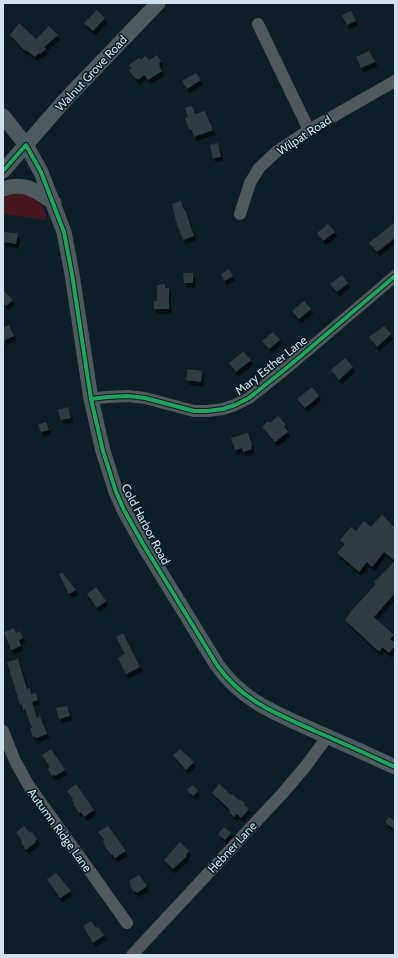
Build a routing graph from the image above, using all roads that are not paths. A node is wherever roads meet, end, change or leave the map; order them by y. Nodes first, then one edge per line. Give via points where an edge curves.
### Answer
1 (158, 3) edge
2 (258, 24) dead end
3 (395, 82) edge
4 (3, 116) edge
5 (309, 130) junction
6 (26, 145) junction
7 (3, 172) edge
8 (3, 189) edge
9 (54, 203) junction
10 (240, 214) dead end
11 (395, 276) edge
12 (91, 399) junction
13 (3, 731) edge
14 (328, 736) junction
15 (395, 766) edge
16 (127, 923) dead end
17 (132, 955) edge

1 - 6 main road, Walnut Grove Road
2 - 5 street
3 - 5 street, Wilpat Road
4 - 6 main road, Cold Harbor Road
5 - 10 street, Wilpat Road via 276,152 259,168 250,183
6 - 7 main road
6 - 9 main road, Cold Harbor Road
8 - 9 main road via 24,186
9 - 12 main road, Cold Harbor Road via 68,250
11 - 12 street, Mary Esther Lane via 289,366 249,398 235,405 215,410 194,411 128,396
12 - 14 main road, Cold Harbor Road via 108,470 124,510 220,669 231,683 255,702
13 - 16 street, Autumn Ridge Lane via 29,786
14 - 15 main road, Cold Harbor Road
14 - 17 street, Hebner Lane via 282,794

